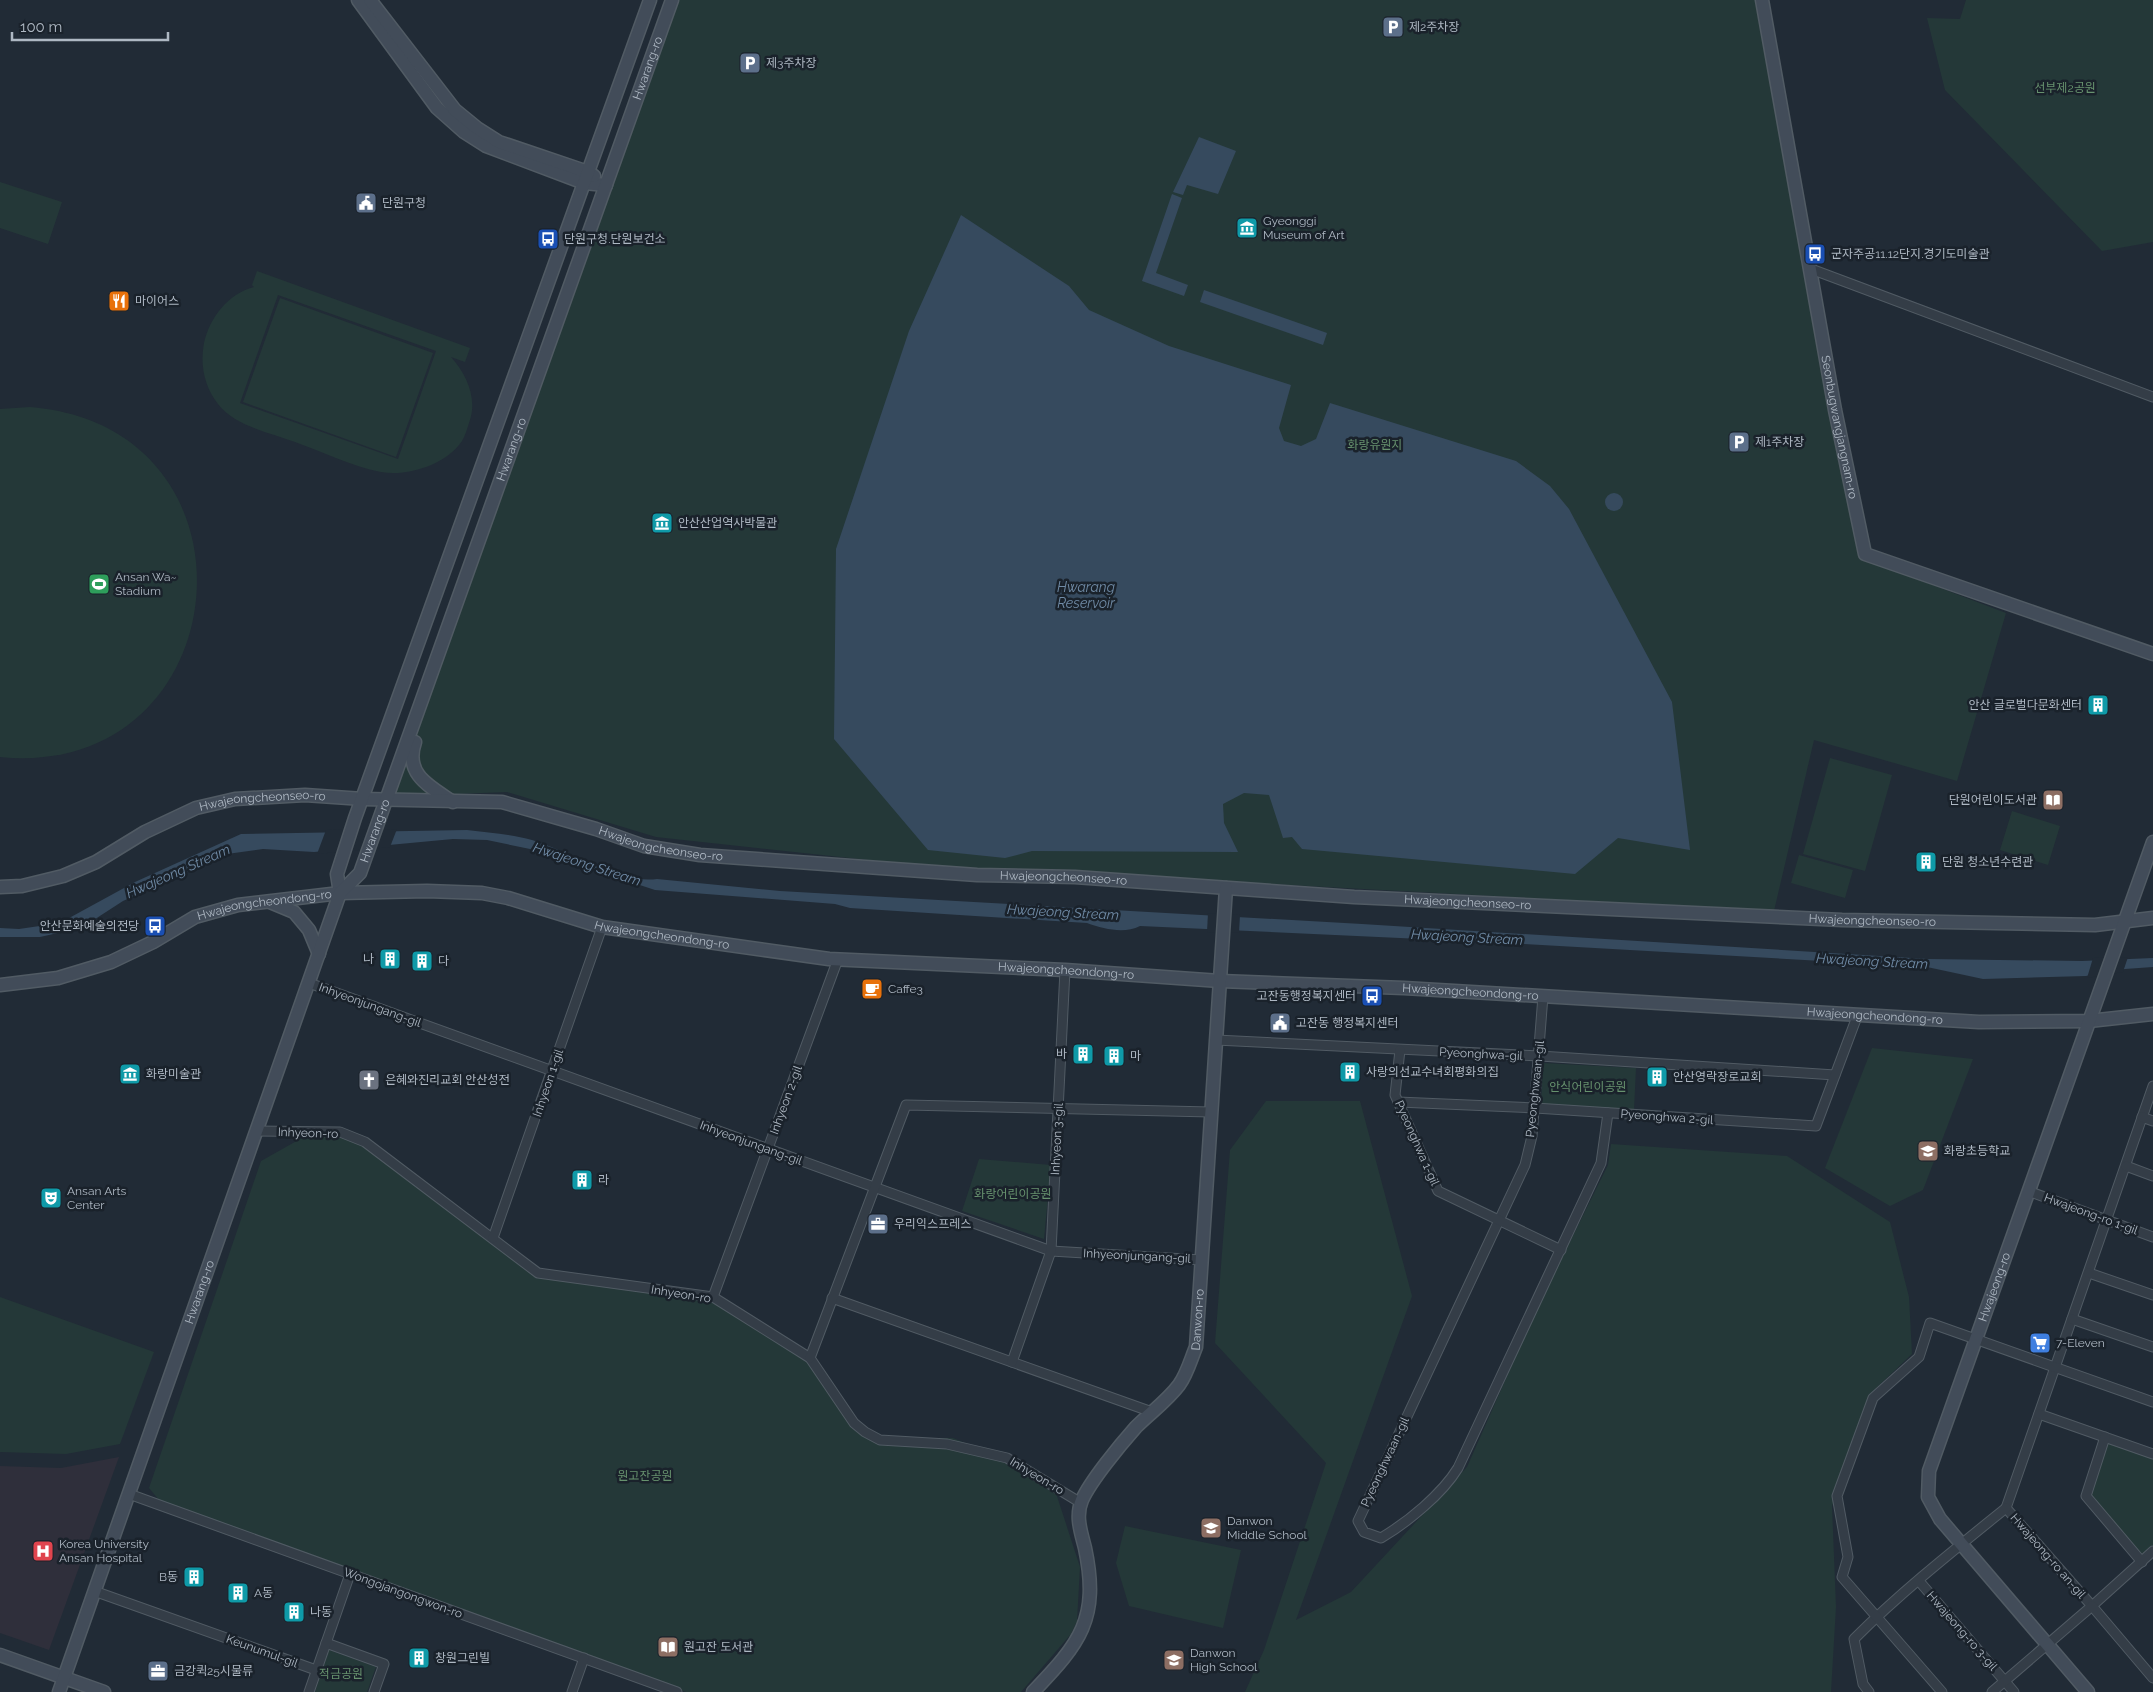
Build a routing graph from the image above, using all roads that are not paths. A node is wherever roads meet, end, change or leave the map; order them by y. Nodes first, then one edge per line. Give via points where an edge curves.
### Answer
1 (358, 0) edge
2 (370, 0) edge
3 (650, 0) edge
4 (672, 0) edge
5 (1762, 0) edge
6 (586, 177) junction
7 (606, 185) junction
8 (1811, 269) junction
9 (2153, 397) edge
10 (2153, 654) edge
11 (419, 708) junction
12 (363, 799) junction
13 (387, 800) junction
14 (453, 802) junction
15 (2153, 842) edge
16 (0, 887) edge
17 (1225, 893) junction
18 (340, 894) junction
19 (268, 901) junction
20 (2153, 918) edge
21 (2125, 922) junction
22 (602, 927) junction
23 (319, 954) junction
24 (838, 959) junction
25 (1065, 970) junction
26 (1220, 981) junction
27 (308, 983) junction
28 (0, 985) edge
29 (1543, 996) junction
30 (1858, 1014) junction
31 (2153, 1014) edge
32 (2089, 1021) junction
33 (1216, 1040) junction
34 (1400, 1050) junction
35 (1540, 1056) junction
36 (552, 1071) junction
37 (1835, 1075) junction
38 (2153, 1086) edge
39 (1398, 1102) junction
40 (1058, 1108) junction
41 (1535, 1108) junction
42 (1212, 1112) junction
43 (1608, 1113) junction
44 (2142, 1117) junction
45 (2153, 1121) edge
46 (257, 1131) junction
47 (768, 1149) junction
48 (2126, 1166) junction
49 (2153, 1176) edge
50 (874, 1188) junction
51 (2028, 1191) junction
52 (1499, 1220) junction
53 (2107, 1220) junction
54 (2153, 1236) edge
55 (492, 1238) junction
56 (1561, 1250) junction
57 (1051, 1251) junction
58 (1202, 1260) junction
59 (2089, 1273) junction
60 (2153, 1295) edge
61 (713, 1297) junction
62 (832, 1298) junction
63 (2072, 1319) junction
64 (1976, 1338) junction
65 (2153, 1347) edge
66 (810, 1358) junction
67 (1012, 1362) junction
68 (2054, 1367) junction
69 (2153, 1402) edge
70 (1152, 1412) junction
71 (2038, 1414) junction
72 (2105, 1437) junction
73 (2153, 1454) edge
74 (129, 1494) junction
75 (1081, 1503) junction
76 (2006, 1508) junction
77 (1961, 1544) junction
78 (2153, 1551) edge
79 (2142, 1562) junction
80 (350, 1574) junction
81 (1919, 1581) junction
82 (94, 1591) junction
83 (2092, 1606) junction
84 (1876, 1617) junction
85 (326, 1643) junction
86 (2047, 1645) junction
87 (0, 1655) edge
88 (584, 1658) junction
89 (316, 1670) junction
90 (64, 1678) junction
91 (2153, 1678) edge
92 (2005, 1681) junction
93 (59, 1692) edge
94 (104, 1692) edge
95 (309, 1692) edge
96 (374, 1692) edge
97 (572, 1692) edge
98 (677, 1692) edge
99 (1033, 1692) edge
100 (1869, 1692) edge
101 (1942, 1692) edge
102 (1992, 1692) edge
103 (2014, 1692) edge
104 (2088, 1692) edge

1 - 6 street via 437,108 464,132 486,146
2 - 6 street via 455,110 499,142
3 - 6 street, Hwarang-ro
4 - 7 street, Hwarang-ro
5 - 8 street, Seonbugwangjangnam-ro
6 - 7 street
6 - 12 street, Hwarang-ro
7 - 11 street, Hwarang-ro
8 - 9 street
8 - 10 street, Seonbugwangjangnam-ro via 1864,554
11 - 13 street, Hwarang-ro
11 - 14 street via 418,732 410,754 412,764 423,781
12 - 13 street, Hwajeongcheonseo-ro
12 - 16 street, Hwajeongcheonseo-ro via 285,796 235,799 196,808 145,832 96,862 63,876 22,886
12 - 18 street, Hwarang-ro via 338,874
13 - 14 street, Hwajeongcheonseo-ro
13 - 18 street, Hwarang-ro via 360,873
14 - 17 street, Hwajeongcheonseo-ro via 502,802 596,828 644,846 700,855 977,875 1075,877
15 - 21 street, Hwajeong-ro
17 - 21 street, Hwajeongcheonseo-ro via 1842,920 2095,925
17 - 26 street, Danwon-ro
18 - 19 street, Hwajeongcheondong-ro
18 - 22 street, Hwajeongcheondong-ro via 482,892
18 - 23 street, Hwarang-ro
19 - 23 street via 294,912 309,930
19 - 28 street, Hwajeongcheondong-ro via 238,905 195,917 112,962 58,978
20 - 21 street, Hwajeongcheonseo-ro
21 - 32 street, Hwajeong-ro
22 - 24 street, Hwajeongcheondong-ro
22 - 36 street, Inhyeon 1-gil
23 - 27 street, Hwarang-ro
24 - 25 street, Hwajeongcheondong-ro
24 - 47 street, Inhyeon 2-gil
25 - 26 street, Hwajeongcheondong-ro
25 - 40 street, Inhyeon 3-gil
26 - 29 street, Hwajeongcheondong-ro
26 - 33 street, Danwon-ro
27 - 36 street, Inhyeonjungang-gil
27 - 46 street, Hwarang-ro
29 - 30 street, Hwajeongcheondong-ro
29 - 35 street, Pyeonghwaan-gil
30 - 32 street, Hwajeongcheondong-ro via 1997,1022
30 - 37 street, Pyeonghwa 2-gil
31 - 32 street, Hwajeongcheondong-ro
32 - 51 street, Hwajeong-ro
33 - 34 street, Pyeonghwa-gil
33 - 42 street, Danwon-ro
34 - 35 street, Pyeonghwa-gil
34 - 39 street, Pyeonghwa 1-gil via 1395,1095
35 - 37 street, Pyeonghwa-gil
35 - 41 street, Pyeonghwaan-gil
36 - 47 street, Inhyeonjungang-gil
36 - 55 street, Inhyeon 1-gil
37 - 43 street, Pyeonghwa 2-gil via 1816,1126
38 - 44 street, Hwajeong-ro an-gil
39 - 41 street, Pyeonghwa 2-gil
39 - 52 street, Pyeonghwa 1-gil via 1438,1190
40 - 42 street
40 - 50 street via 906,1105
40 - 57 street, Inhyeon 3-gil
41 - 43 street, Pyeonghwa 2-gil
41 - 52 street, Pyeonghwaan-gil via 1524,1164
42 - 58 street, Danwon-ro
43 - 56 street, Pyeonghwaan-gil via 1602,1164
44 - 45 street
44 - 48 street, Hwajeong-ro an-gil
46 - 55 street, Inhyeon-ro via 340,1132 365,1142
46 - 74 street, Hwarang-ro
47 - 50 street, Inhyeonjungang-gil
47 - 61 street, Inhyeon 2-gil
48 - 49 street
48 - 53 street, Hwajeong-ro an-gil
50 - 57 street, Inhyeonjungang-gil
50 - 62 street
51 - 53 street, Hwajeong-ro 1-gil
51 - 64 street, Hwajeong-ro
52 - 56 street, Pyeonghwa 1-gil
52 - 56 street, Pyeonghwaan-gil via 1358,1521 1364,1532 1381,1538 1395,1530 1449,1482
53 - 54 street, Hwajeong-ro 1-gil
53 - 59 street, Hwajeong-ro an-gil
55 - 61 street, Inhyeon-ro via 538,1273
57 - 58 street, Inhyeonjungang-gil
57 - 67 street, Inhyeon 3-gil
58 - 70 street, Danwon-ro via 1196,1347 1180,1384
59 - 60 street
59 - 63 street, Hwajeong-ro an-gil
61 - 66 street, Inhyeon-ro
62 - 66 street
62 - 67 street
63 - 65 street
63 - 68 street, Hwajeong-ro an-gil
64 - 68 street
64 - 77 street, Hwajeong-ro via 1929,1471 1928,1497 1940,1519
64 - 84 street via 1930,1323 1919,1357 1872,1398 1853,1451 1838,1496 1848,1557 1842,1576
66 - 75 street, Inhyeon-ro via 854,1423 880,1440 947,1444 1006,1458
67 - 70 street
68 - 69 street
68 - 71 street, Hwajeong-ro an-gil
70 - 75 street, Danwon-ro via 1135,1428 1088,1488
71 - 72 street
71 - 76 street, Hwajeong-ro an-gil
72 - 73 street
72 - 79 street via 2086,1496
74 - 80 street, Wongojangongwon-ro
74 - 82 street, Hwarang-ro
75 - 99 street, Danwon-ro via 1078,1519 1090,1572 1090,1601 1080,1636 1063,1661
76 - 77 street, Hwajeong-ro 3-gil
76 - 83 street, Hwajeong-ro an-gil
77 - 81 street, Hwajeong-ro 3-gil
77 - 86 street, Hwajeong-ro
78 - 79 street, Hwajeong-ro an-gil
79 - 83 street, Hwajeong-ro an-gil
80 - 85 street
80 - 88 street, Wongojangongwon-ro
81 - 84 street, Hwajeong-ro 3-gil
81 - 92 street, Hwajeong-ro 3-gil
82 - 89 street, Keunumul-gil
82 - 90 street, Hwarang-ro
83 - 86 street, Hwajeong-ro 3-gil
83 - 91 street
84 - 100 street, Hwajeong-ro 3-gil via 1854,1639 1863,1684
84 - 101 street
85 - 89 street
85 - 96 street via 384,1664
86 - 92 street, Hwajeong-ro 3-gil
86 - 104 street, Hwajeong-ro
87 - 90 street
88 - 97 street
88 - 98 street, Wongojangongwon-ro
89 - 95 street
90 - 93 street, Hwarang-ro
90 - 94 street
92 - 102 street, Hwajeong-ro 3-gil
92 - 103 street

